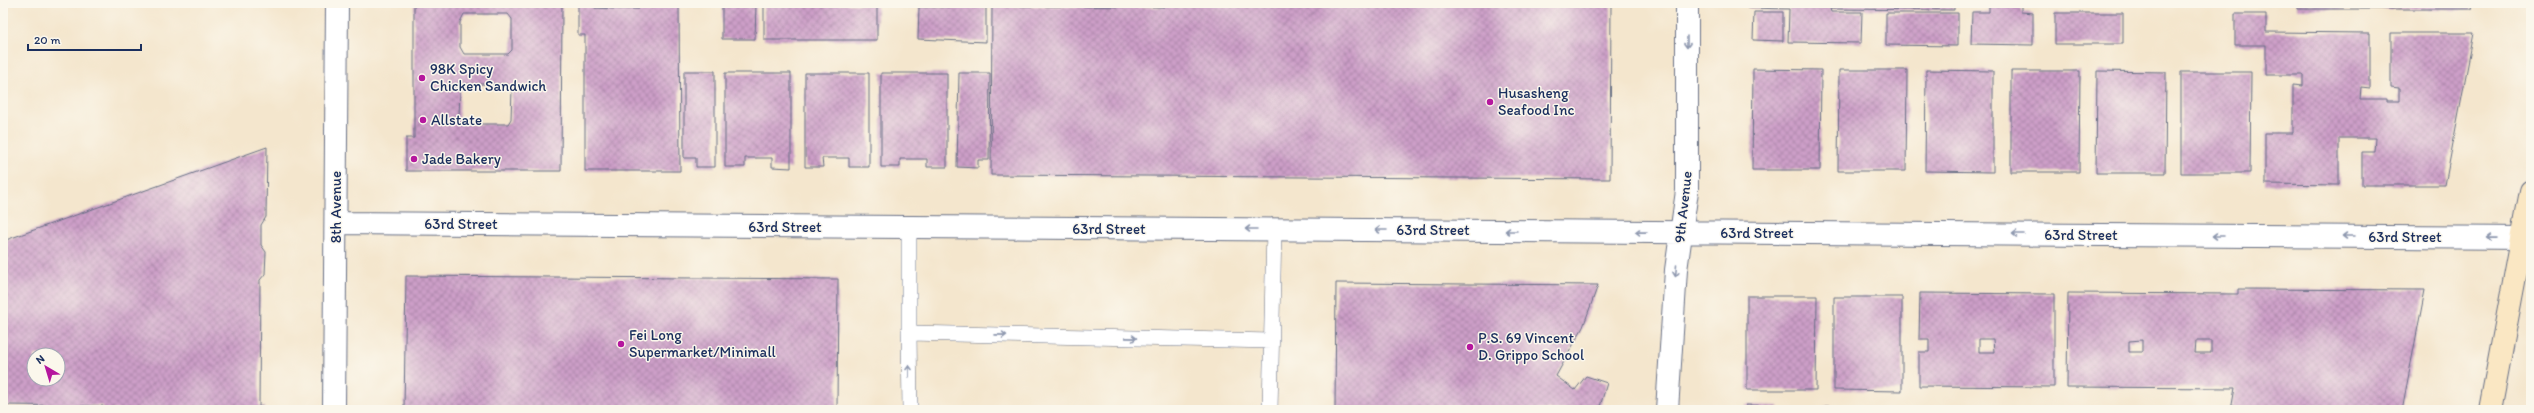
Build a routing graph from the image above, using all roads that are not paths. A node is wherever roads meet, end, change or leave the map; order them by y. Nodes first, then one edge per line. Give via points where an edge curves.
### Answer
1 (337, 3) edge
2 (1687, 3) edge
3 (2531, 191) edge
4 (336, 223) junction
5 (909, 228) junction
6 (1274, 229) junction
7 (1680, 232) junction
8 (2527, 238) edge
9 (909, 333) junction
10 (1272, 341) junction
11 (334, 410) edge
12 (910, 410) edge
13 (1270, 410) edge
14 (1667, 410) edge
15 (2490, 410) edge

1 - 4 street, 8th Avenue
2 -> 7 street, 9th Avenue via 1687,191
3 - 8 main road
4 - 5 street, 63rd Street
4 - 11 street, 8th Avenue
6 -> 5 street, 63rd Street
5 - 9 lane
7 -> 6 street, 63rd Street
6 - 10 lane
8 -> 7 street, 63rd Street
7 -> 14 street, 9th Avenue
8 - 15 main road
9 -> 10 lane
12 -> 9 lane
10 - 13 lane

